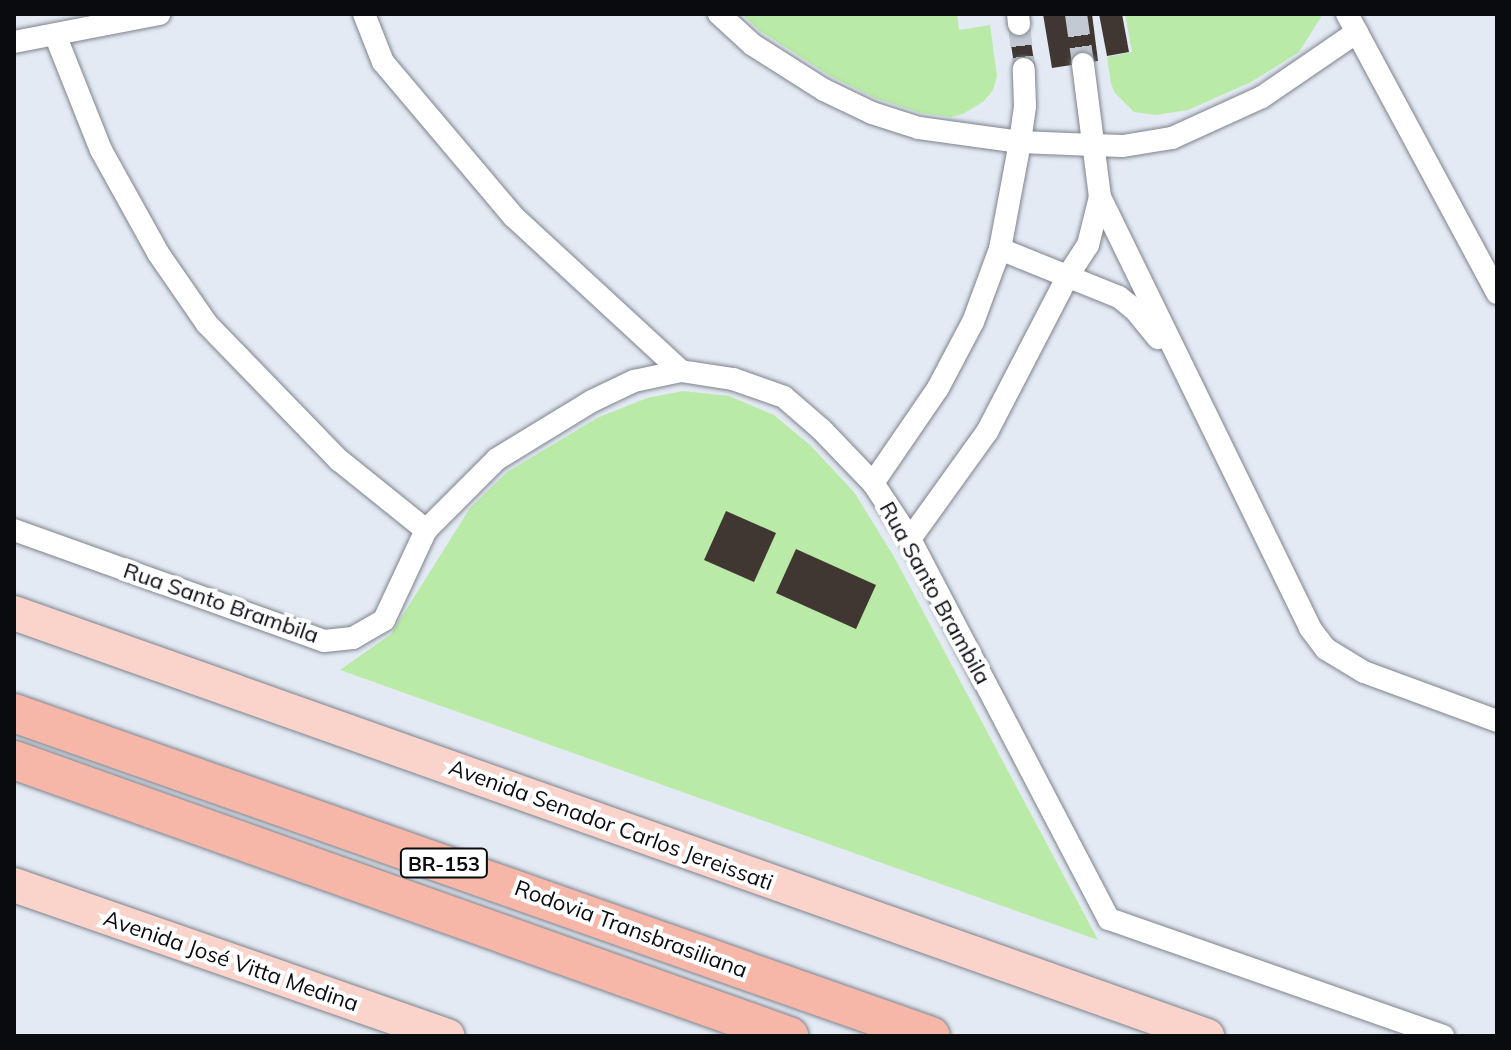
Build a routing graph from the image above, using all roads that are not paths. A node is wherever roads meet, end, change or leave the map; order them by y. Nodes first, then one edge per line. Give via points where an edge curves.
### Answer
1 (159, 14) edge
2 (364, 14) edge
3 (719, 14) edge
4 (1352, 23) edge
5 (56, 37) junction
6 (14, 42) edge
7 (1083, 64) tunnel mouth
8 (1024, 69) tunnel mouth
9 (1020, 142) junction
10 (1093, 145) junction
11 (1100, 197) junction
12 (1000, 249) junction
13 (1069, 274) junction
14 (1497, 293) edge
15 (681, 371) junction
16 (1193, 388) junction
17 (873, 483) junction
18 (14, 530) edge
19 (426, 530) junction
20 (910, 539) junction
21 (14, 613) edge
22 (14, 713) edge
23 (1497, 721) edge
24 (14, 760) edge
25 (14, 885) edge
26 (436, 1034) edge
27 (789, 1036) edge
28 (931, 1036) edge
29 (1207, 1036) edge
30 (1443, 1036) edge

1 - 5 street
2 - 15 street via 383,62 514,217
3 - 9 street via 753,45 872,113 919,128
4 - 10 street via 1262,97 1172,138
4 - 14 street
5 - 6 street
5 - 19 street via 101,150 158,253 207,324 339,460
7 - 10 street
8 - 9 street
9 - 10 street
9 - 12 street
10 - 11 street
11 - 13 street via 1088,245
11 - 16 street
12 - 13 street
12 - 17 street via 973,322 938,388
13 - 16 street via 1119,297 1136,311
13 - 20 street via 987,432
15 - 17 street, Rua Santo Brambila via 733,379 784,397
15 - 19 street, Rua Santo Brambila via 634,381 544,429 497,459
16 - 23 street via 1310,628 1326,649 1388,683
17 - 20 street, Rua Santo Brambila
18 - 19 street, Rua Santo Brambila via 324,641 353,638 384,620
20 - 30 street, Rua Santo Brambila via 1109,919
21 - 29 main road, Avenida Senador Carlos Jereissati
22 - 28 highway, Rodovia Transbrasiliana / BR-153
24 - 27 highway, BR-153
25 - 26 main road, Avenida José Vitta Medina

